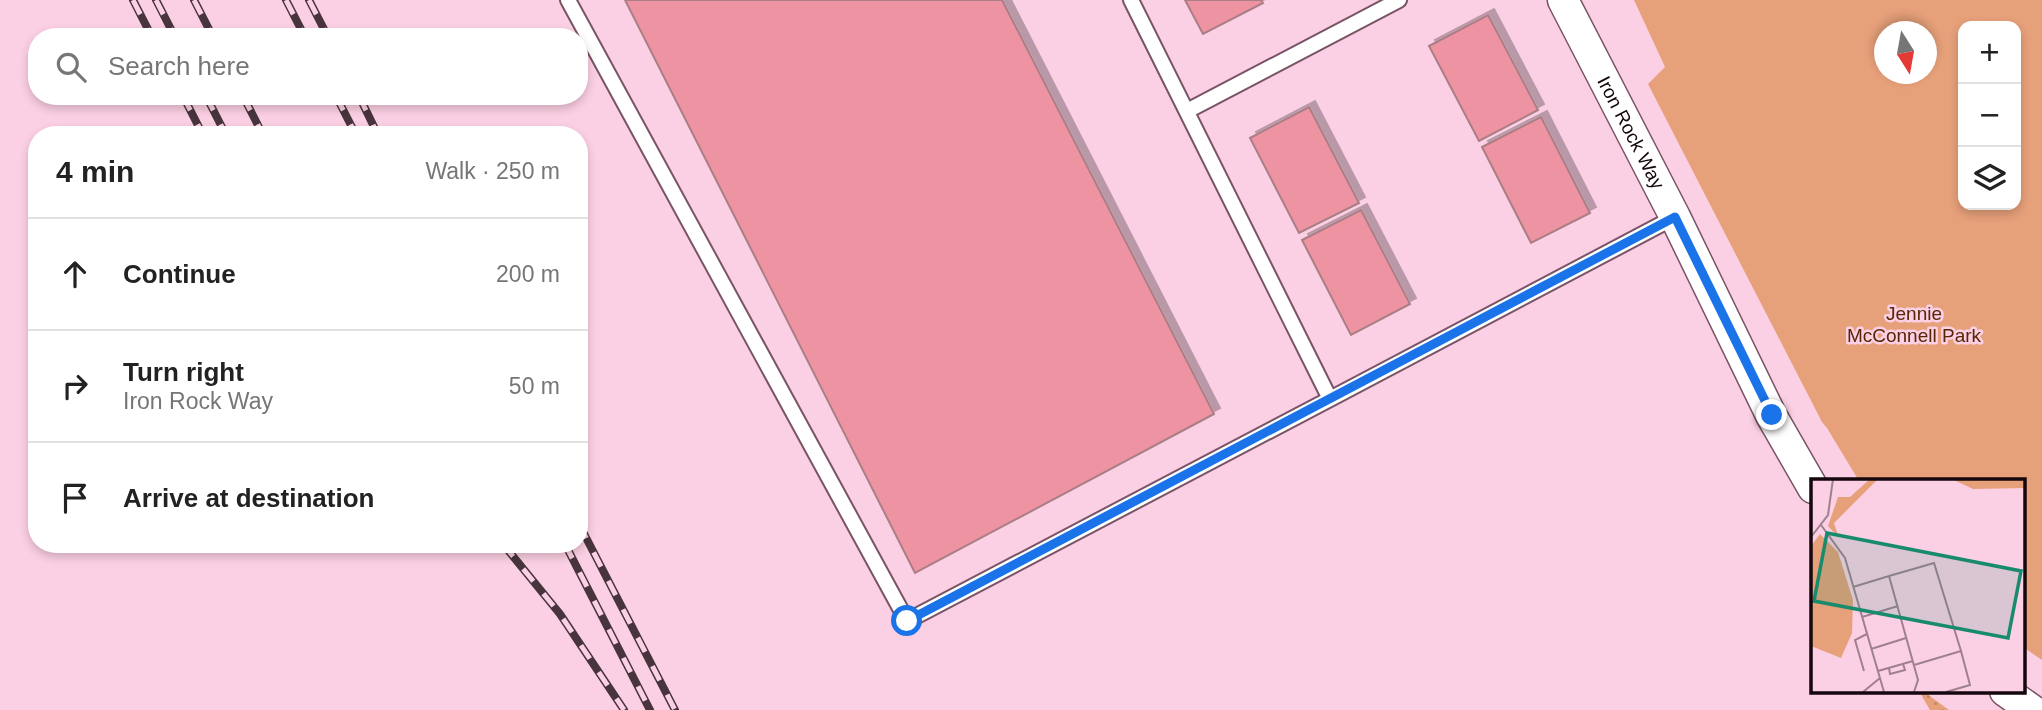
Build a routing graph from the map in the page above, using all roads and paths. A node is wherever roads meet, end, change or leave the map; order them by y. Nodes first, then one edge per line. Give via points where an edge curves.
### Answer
1 (568, 0) edge
2 (1131, 0) edge
3 (1399, 0) edge
4 (1563, 0) edge
5 (583, 28) edge
6 (588, 37) edge
7 (1187, 111) junction
8 (1675, 217) junction
9 (1330, 399) junction
10 (1811, 484) edge
11 (2006, 692) edge
12 (2032, 710) edge

1 - 5 lane
2 - 7 lane
3 - 7 lane
4 - 8 street, Iron Rock Way
6 - 9 lane via 907,621
7 - 9 lane
8 - 9 lane
8 - 10 street, Iron Rock Way
11 - 12 street

